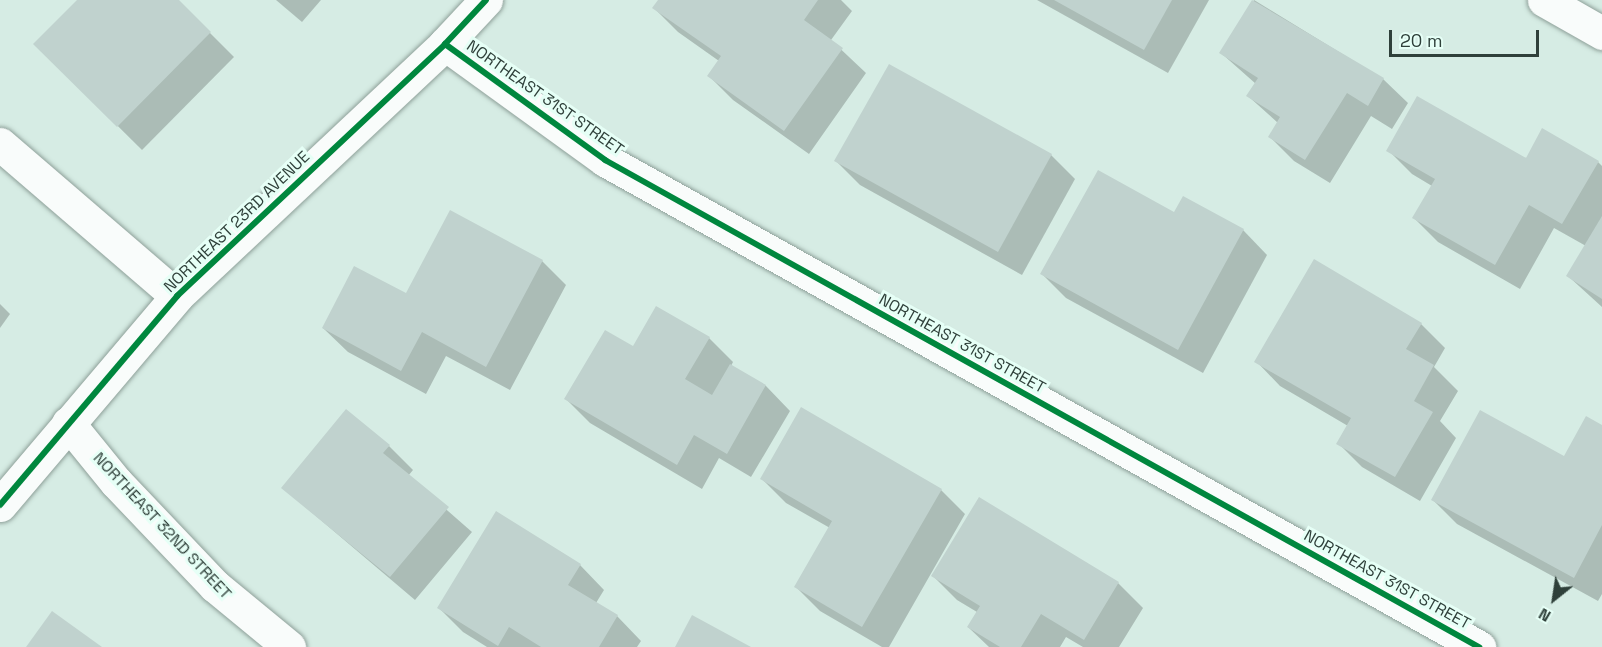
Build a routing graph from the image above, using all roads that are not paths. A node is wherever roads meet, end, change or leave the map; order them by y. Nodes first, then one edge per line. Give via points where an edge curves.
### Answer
1 (486, 0) edge
2 (1544, 0) edge
3 (1602, 33) edge
4 (445, 44) junction
5 (0, 144) edge
6 (177, 296) junction
7 (68, 423) junction
8 (0, 505) edge
9 (289, 647) edge
10 (1479, 647) edge

1 - 4 street, NORTHEAST 23RD AVENUE
2 - 3 street
4 - 6 street, NORTHEAST 23RD AVENUE
4 - 10 street, NORTHEAST 31ST STREET via 605,160
5 - 6 street
6 - 7 street, NORTHEAST 23RD AVENUE
7 - 8 street, NORTHEAST 23RD AVENUE
7 - 9 street, NORTHEAST 32ND STREET via 116,482 215,586

